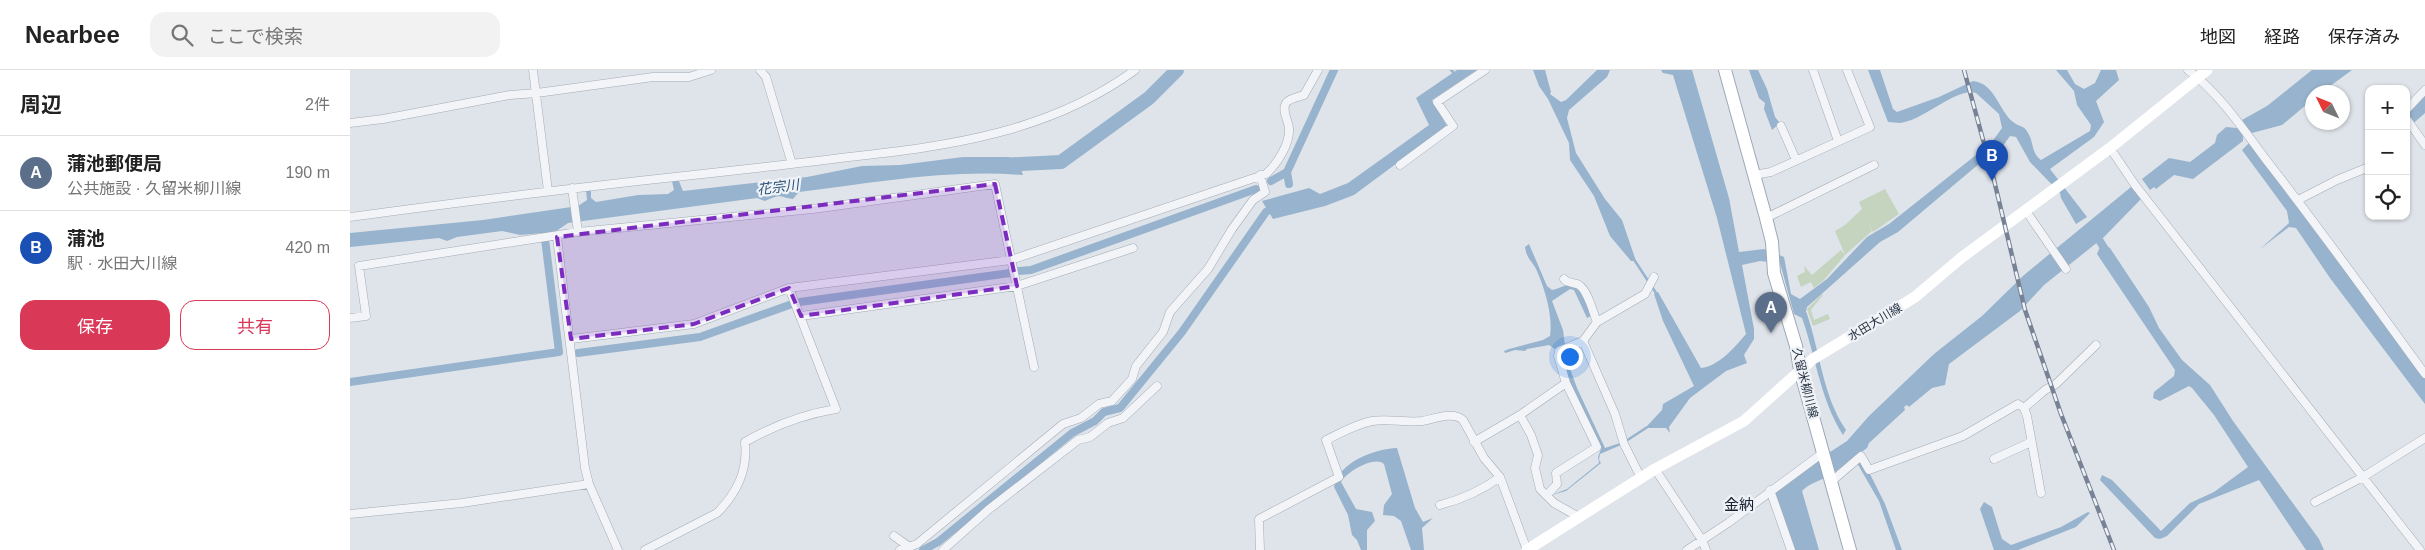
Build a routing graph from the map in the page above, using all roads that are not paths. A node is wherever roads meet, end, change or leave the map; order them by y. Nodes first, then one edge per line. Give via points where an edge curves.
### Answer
1 (711, 70) edge
2 (760, 70) edge
3 (1318, 70) edge
4 (1486, 70) edge
5 (1725, 70) edge
6 (1812, 70) edge
7 (1847, 70) edge
8 (2188, 70) edge
9 (1133, 71) edge
10 (2203, 73) edge
11 (534, 74) edge
12 (2425, 90) edge
13 (537, 92) junction
14 (2410, 106) edge
15 (350, 123) edge
16 (2410, 124) edge
17 (1781, 126) dead end
18 (1838, 141) junction
19 (2425, 145) edge
20 (2110, 148) junction
21 (1796, 160) junction
22 (792, 164) junction
23 (1400, 165) dead end
24 (1874, 165) dead end
25 (2365, 170) edge
26 (1754, 175) junction
27 (1260, 176) junction
28 (548, 191) junction
29 (572, 191) junction
30 (2298, 200) junction
31 (2026, 211) junction
32 (350, 217) edge
33 (1766, 218) junction
34 (577, 229) junction
35 (557, 237) junction
36 (1133, 248) dead end
37 (1012, 260) junction
38 (2066, 269) dead end
39 (1654, 277) dead end
40 (1564, 279) dead end
41 (1017, 286) junction
42 (789, 288) junction
43 (801, 316) junction
44 (350, 318) edge
45 (1597, 322) junction
46 (571, 339) junction
47 (1583, 341) junction
48 (2096, 345) dead end
49 (1034, 367) dead end
50 (1800, 370) junction
51 (2425, 374) edge
52 (1566, 383) junction
53 (1156, 386) dead end
54 (2024, 408) junction
55 (1520, 415) junction
56 (2425, 438) edge
57 (1474, 442) junction
58 (2032, 442) junction
59 (1824, 453) junction
60 (1994, 458) dead end
61 (1655, 469) junction
62 (1500, 477) junction
63 (2363, 477) junction
64 (1640, 478) junction
65 (1831, 478) junction
66 (588, 484) junction
67 (1770, 490) junction
68 (2040, 493) dead end
69 (1547, 496) junction
70 (2315, 502) dead end
71 (1440, 505) dead end
72 (350, 514) edge
73 (1579, 517) junction
74 (894, 536) dead end
75 (1702, 540) junction
76 (908, 548) edge
77 (618, 550) edge
78 (645, 550) edge
79 (900, 550) edge
80 (943, 550) edge
81 (1260, 550) edge
82 (1527, 550) edge
83 (1687, 550) edge
84 (1706, 550) edge
85 (1791, 550) edge
86 (1850, 550) edge
87 (2420, 550) edge

1 - 13 street via 689,77 653,77
2 - 22 street via 766,77
3 - 27 street via 1304,96 1286,103 1284,110 1290,131 1273,167
4 - 23 street via 1437,102 1453,126
5 - 26 main road, 久留米柳川線
6 - 18 street
7 - 18 street via 1870,127
8 - 10 street
9 - 22 street via 1096,95 1036,123 974,140
10 - 20 main road, 水田大川線
10 - 30 street
11 - 13 street
12 - 14 street
13 - 15 street
13 - 28 street
16 - 19 street
17 - 21 street
18 - 21 street
20 - 31 main road, 水田大川線
20 - 63 street via 2135,185
21 - 26 street via 1771,172
22 - 29 street
24 - 33 street
25 - 30 street
26 - 33 main road, 久留米柳川線
27 - 37 street
27 - 76 street via 1265,192 1253,200 1208,269 1170,312 1163,332 1136,366 1132,379 1112,401 1099,404 1081,418 1063,424
28 - 29 street
28 - 32 street
29 - 34 street
30 - 51 street
31 - 38 street
31 - 50 main road, 水田大川線 via 1961,258 1916,297
33 - 50 main road, 久留米柳川線 via 1773,266
34 - 35 street
34 - 37 street via 814,209 995,184
35 - 44 street via 359,266 366,316
35 - 46 street
36 - 41 street
37 - 41 street
37 - 42 street
39 - 45 street via 1645,294
40 - 45 street via 1578,284 1583,290
41 - 43 street
41 - 49 street
42 - 43 street
42 - 46 street via 694,324
43 - 78 street via 836,409 788,422 746,442 743,475 726,504 717,513
45 - 47 street
46 - 66 street
47 - 52 street via 1559,351
47 - 64 street
48 - 54 street via 2056,384
50 - 59 main road, 久留米柳川線
50 - 61 main road, 水田大川線 via 1744,421
52 - 55 street
52 - 69 street via 1597,447 1556,473 1558,484
53 - 80 street via 1123,418 1108,423 1090,437 1078,440 988,510
54 - 58 street
54 - 65 street via 2018,404 1963,436 1869,470 1861,456
55 - 57 street
55 - 69 street via 1538,455 1534,468 1540,489
56 - 63 street
57 - 62 street
57 - 81 street via 1458,416 1412,422 1375,420 1326,440 1339,477 1259,518
58 - 60 street
58 - 68 street
59 - 65 main road, 久留米柳川線
59 - 67 street
61 - 64 main road, 水田大川線
61 - 75 street
62 - 71 street via 1463,499
62 - 82 street
63 - 70 street
63 - 87 street
64 - 73 main road, 水田大川線
65 - 86 main road, 久留米柳川線
66 - 72 street via 462,503
66 - 77 street
67 - 75 street
67 - 85 street
69 - 73 street
73 - 82 main road, 水田大川線
74 - 76 street
75 - 83 street
75 - 84 street
76 - 79 street

